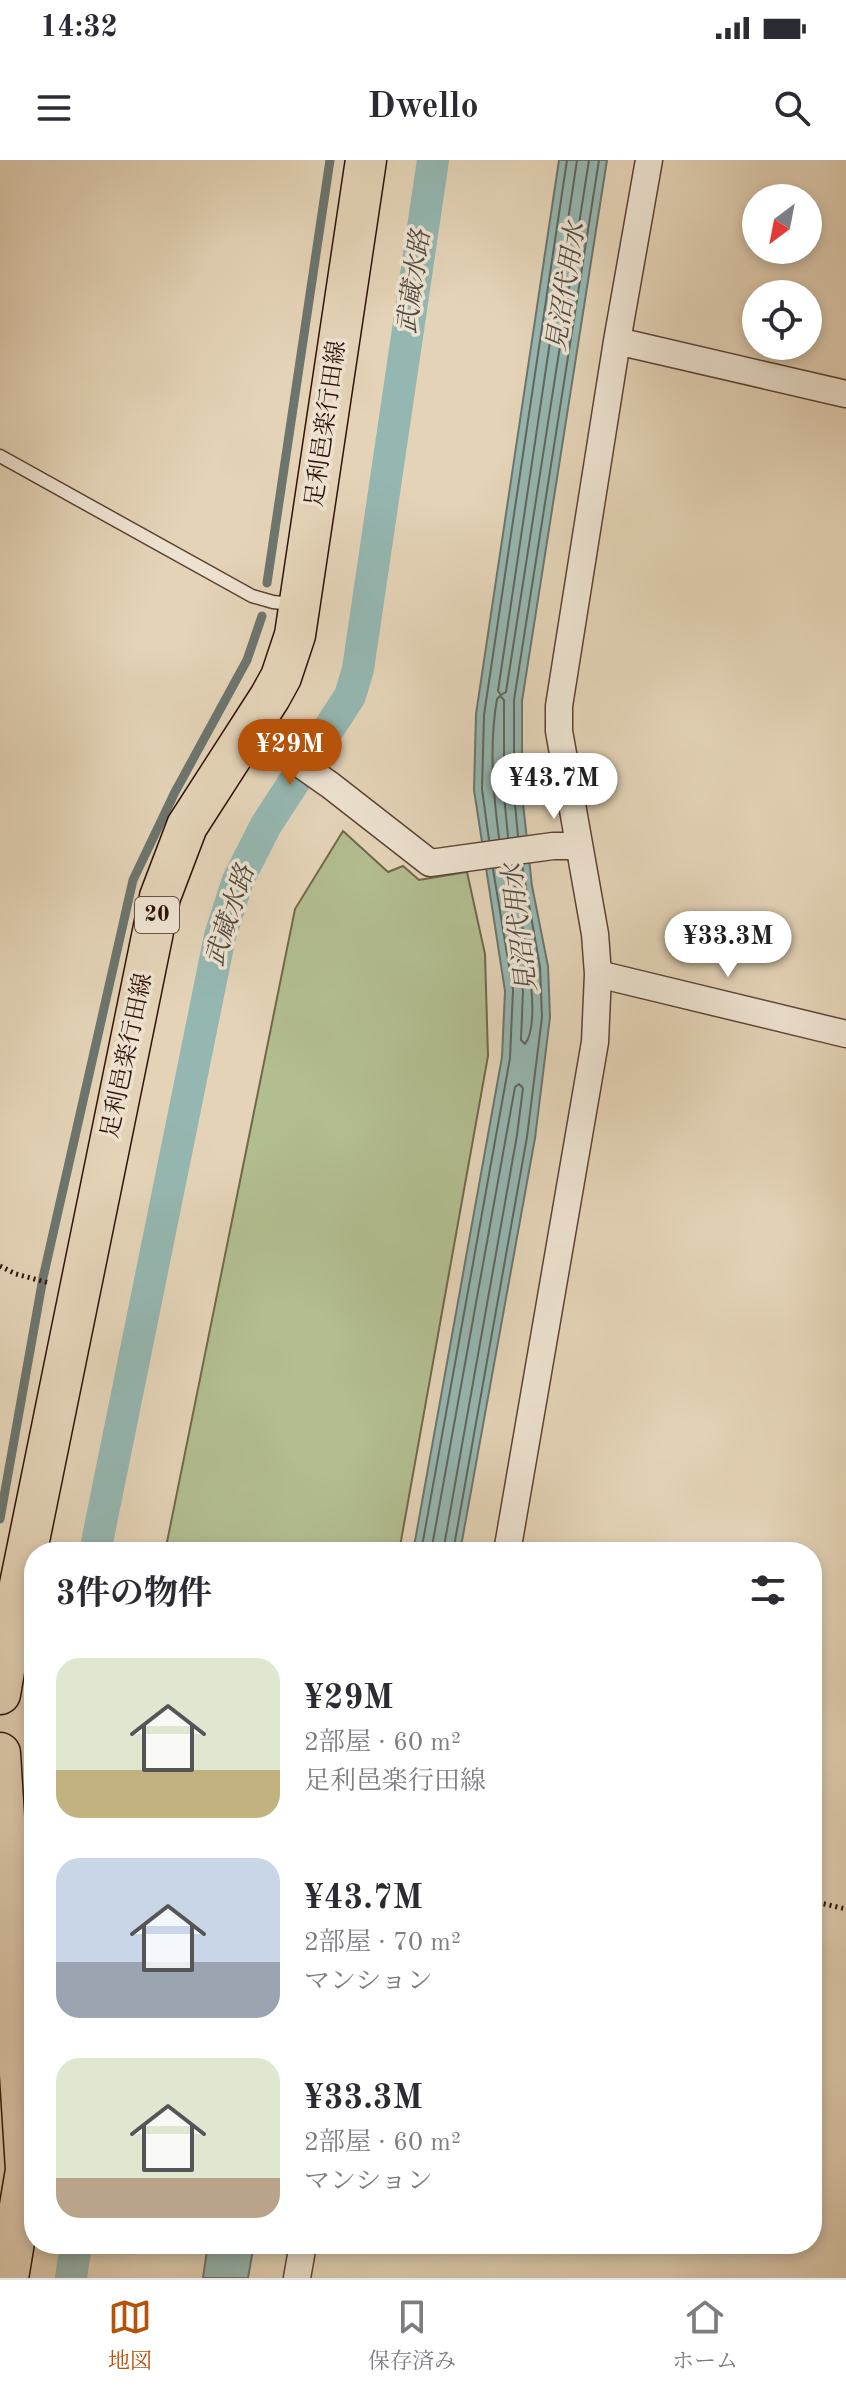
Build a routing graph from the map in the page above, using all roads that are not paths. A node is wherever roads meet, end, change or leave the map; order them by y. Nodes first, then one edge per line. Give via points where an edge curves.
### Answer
1 (366, 160) edge
2 (649, 160) edge
3 (617, 341) junction
4 (846, 394) edge
5 (0, 456) edge
6 (300, 605) junction
7 (264, 739) junction
8 (578, 846) junction
9 (598, 974) junction
10 (846, 1034) edge
11 (29, 1542) edge
12 (509, 1542) edge
13 (24, 1566) edge
14 (0, 1694) edge
15 (0, 1753) edge
16 (24, 2141) edge
17 (24, 2171) edge
18 (301, 2254) edge
19 (8, 2278) edge
20 (297, 2278) edge

1 - 6 main road, 足利邑楽行田線 / 20
2 - 3 street
3 - 4 street
3 - 8 street via 559,706
5 - 6 lane via 252,596
6 - 7 main road, 足利邑楽行田線 / 20
7 - 8 street via 430,863
7 - 11 main road, 足利邑楽行田線 / 20 via 187,826 160,897
8 - 9 street
9 - 10 street
9 - 12 street via 587,1101
13 - 14 main road, 足利邑楽行田線 / 20
15 - 16 main road
17 - 19 main road
18 - 20 street

